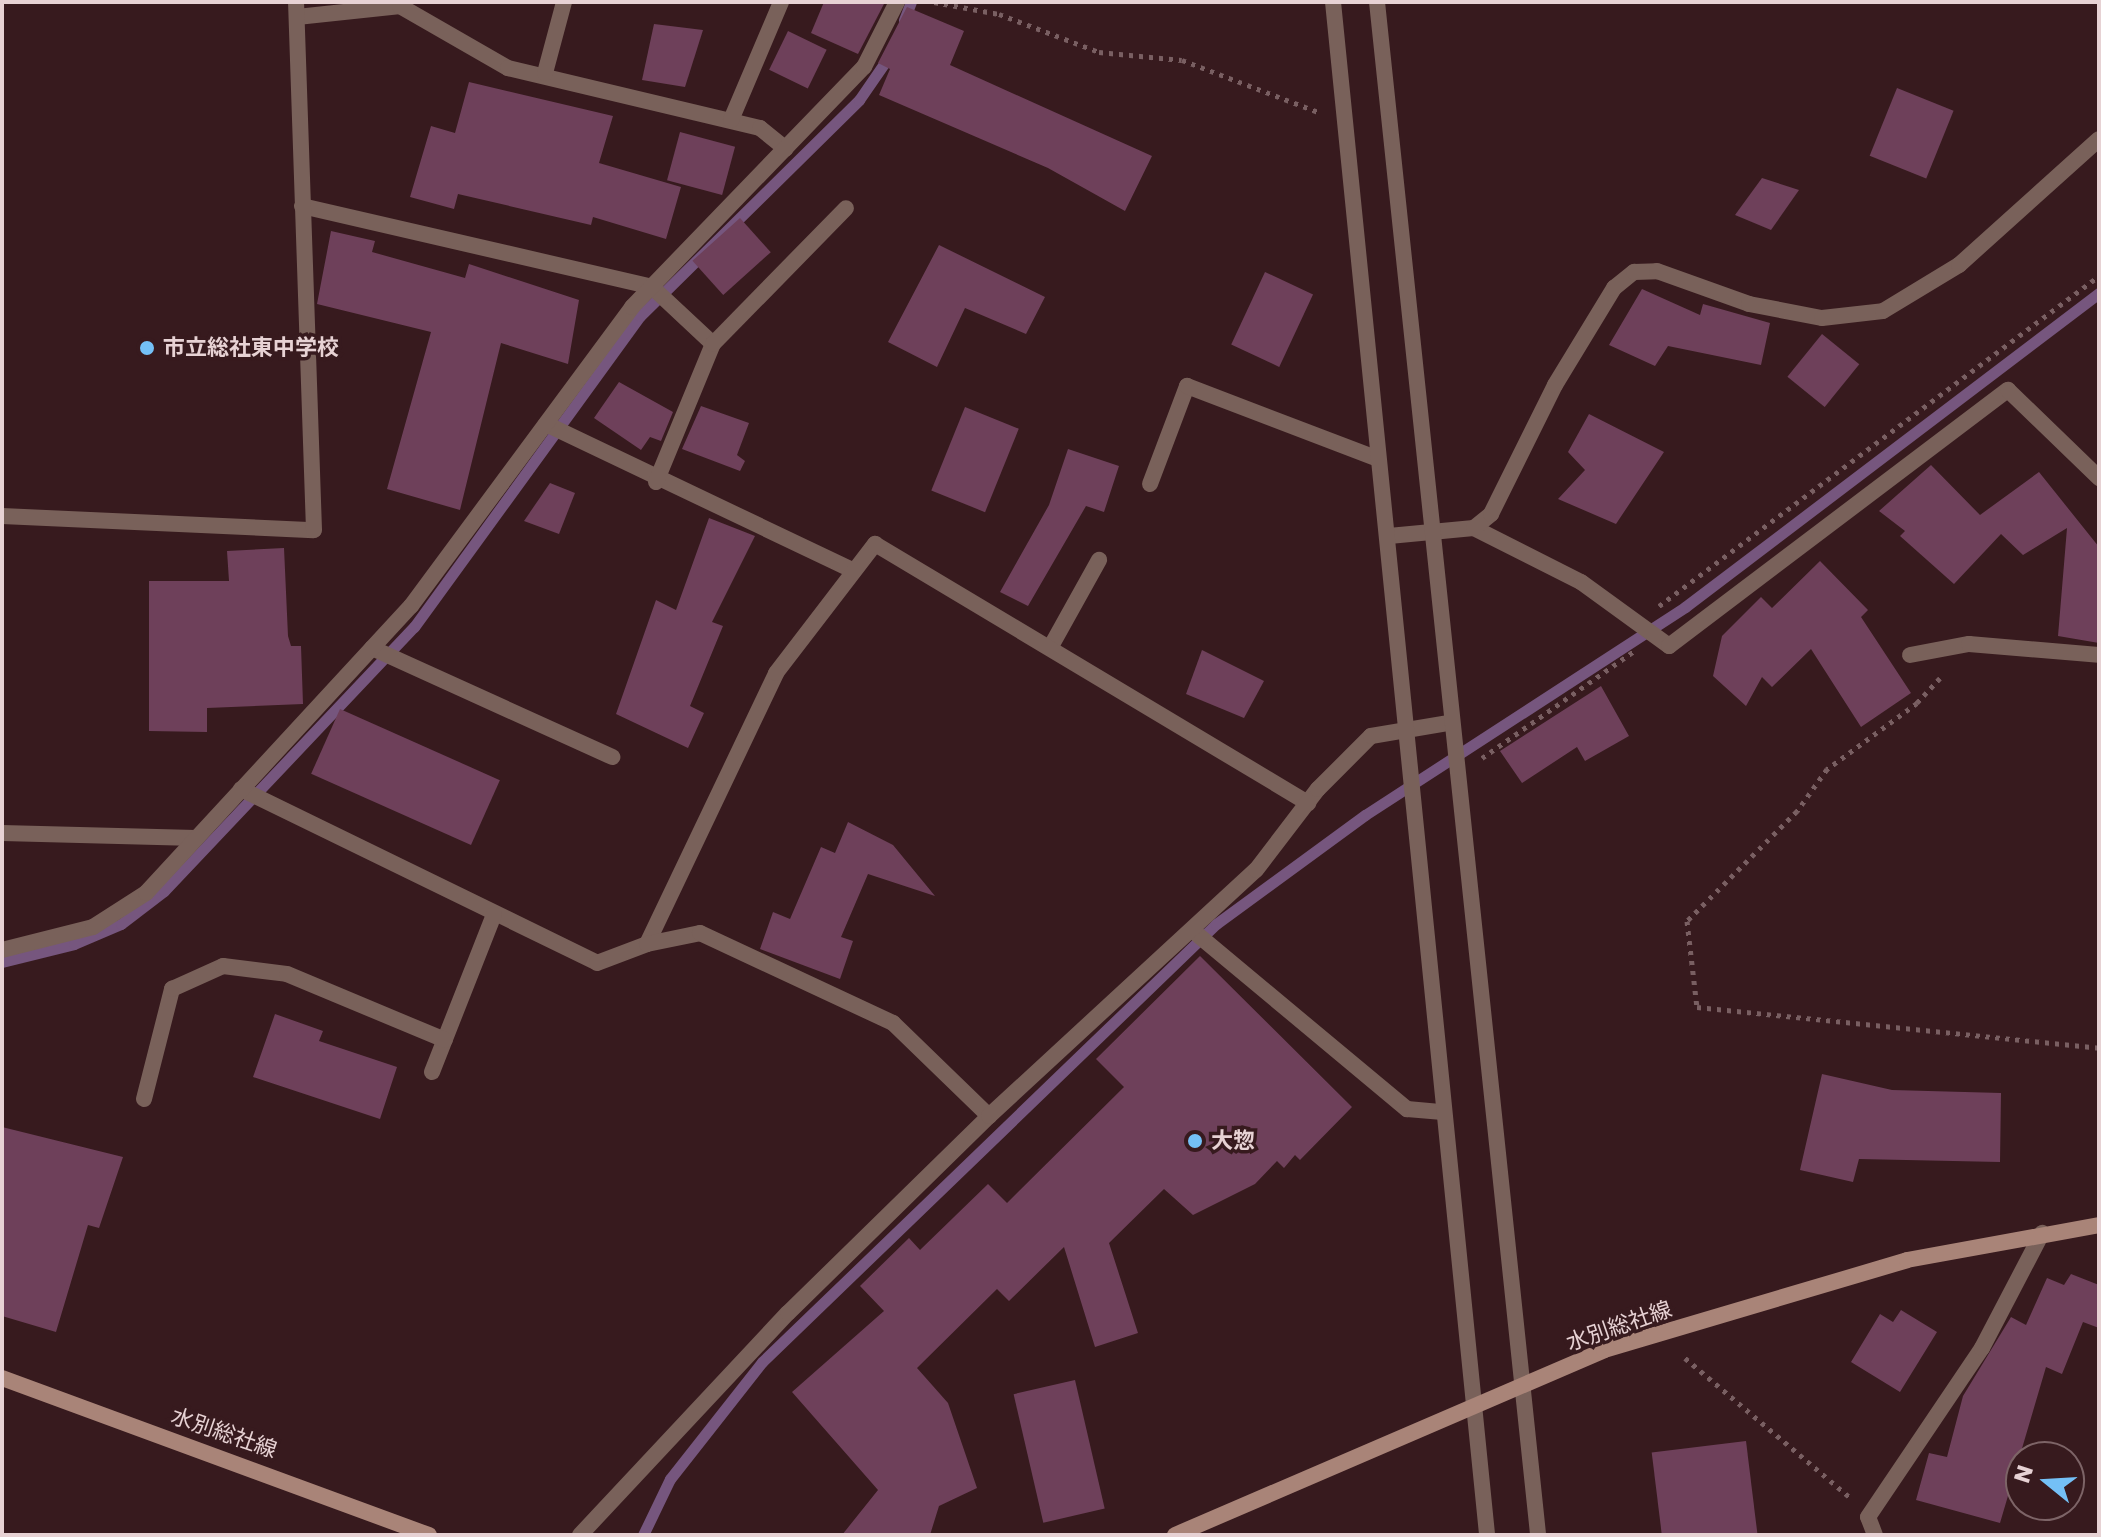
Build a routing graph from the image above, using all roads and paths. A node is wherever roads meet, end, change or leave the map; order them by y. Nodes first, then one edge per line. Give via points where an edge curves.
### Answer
1 (564, 2) edge
2 (781, 2) edge
3 (897, 2) edge
4 (934, 2) edge
5 (1333, 2) edge
6 (1377, 2) edge
7 (400, 4) edge
8 (297, 9) edge
9 (545, 73) junction
10 (1345, 119) junction
11 (731, 120) junction
12 (2099, 139) edge
13 (786, 149) junction
14 (302, 206) junction
15 (846, 208) dead end
16 (2099, 276) edge
17 (659, 293) junction
18 (713, 344) junction
19 (553, 429) junction
20 (1378, 459) junction
21 (2099, 478) edge
22 (656, 482) junction
23 (1150, 484) dead end
24 (2, 516) edge
25 (1474, 528) junction
26 (1430, 531) junction
27 (1389, 536) junction
28 (1099, 560) dead end
29 (854, 571) junction
30 (1646, 628) junction
31 (1969, 644) junction
32 (1050, 648) junction
33 (382, 652) junction
34 (1910, 655) dead end
35 (2099, 655) edge
36 (1449, 723) junction
37 (1408, 730) junction
38 (612, 757) dead end
39 (1481, 758) dead end
40 (249, 793) junction
41 (1308, 803) junction
42 (2, 833) edge
43 (196, 838) junction
44 (494, 915) junction
45 (1200, 937) junction
46 (647, 944) junction
47 (2, 950) edge
48 (445, 1040) junction
49 (2099, 1048) edge
50 (432, 1072) dead end
51 (144, 1099) dead end
52 (1443, 1112) junction
53 (989, 1116) junction
54 (2099, 1225) edge
55 (2042, 1233) junction
56 (1685, 1358) dead end
57 (2, 1378) edge
58 (1522, 1386) junction
59 (1473, 1407) junction
60 (1868, 1517) junction
61 (1196, 1532) edge
62 (429, 1535) edge
63 (580, 1535) edge
64 (1175, 1535) edge
65 (1487, 1535) edge
66 (1538, 1535) edge
67 (1875, 1535) edge

1 - 9 street
2 - 11 street
3 - 13 street via 864,67
4 - 10 path via 999,14 1099,52 1182,60
5 - 10 street
6 - 26 street
7 - 8 street
7 - 9 street via 508,68
8 - 14 street
9 - 11 street
10 - 20 street
11 - 13 street via 760,128
12 - 25 street via 1959,265 1883,311 1822,318 1749,304 1657,271 1634,272 1607,300 1491,514
13 - 17 street
14 - 17 street
14 - 24 street via 314,530
15 - 18 street
16 - 30 path
17 - 18 street
17 - 19 street
18 - 22 street
19 - 22 street
19 - 33 street
20 - 23 street via 1187,386
20 - 27 street
21 - 30 street via 2008,390 1669,646
22 - 29 street
25 - 26 street
25 - 30 street via 1581,582
26 - 27 street
26 - 36 street
27 - 37 street
28 - 32 street
29 - 32 street via 875,544
29 - 46 street via 776,673
30 - 39 path
31 - 34 street
31 - 35 street
31 - 49 path via 1917,703 1827,769 1723,892 1687,921 1697,1007
32 - 41 street
33 - 38 street
33 - 40 street
36 - 37 street
36 - 58 street
37 - 41 street via 1371,736
37 - 52 street
40 - 43 street
40 - 44 street
41 - 45 street
42 - 43 street
43 - 47 street via 146,893 93,927
44 - 46 street via 597,963
44 - 48 street
45 - 52 street via 1407,1109
45 - 53 street
46 - 53 street via 700,933 893,1023
48 - 50 street
48 - 51 street via 287,974 223,966 172,989
52 - 59 street
53 - 63 street via 788,1313
54 - 55 main road, 水別総社線
55 - 58 main road, 水別総社線 via 1907,1260 1604,1350
55 - 60 street via 1982,1348
56 - 60 path via 1818,1464
57 - 62 main road, 水別総社線
58 - 59 main road, 水別総社線
58 - 66 street
59 - 61 main road, 水別総社線
59 - 65 street
60 - 67 street
61 - 64 main road, 水別総社線

